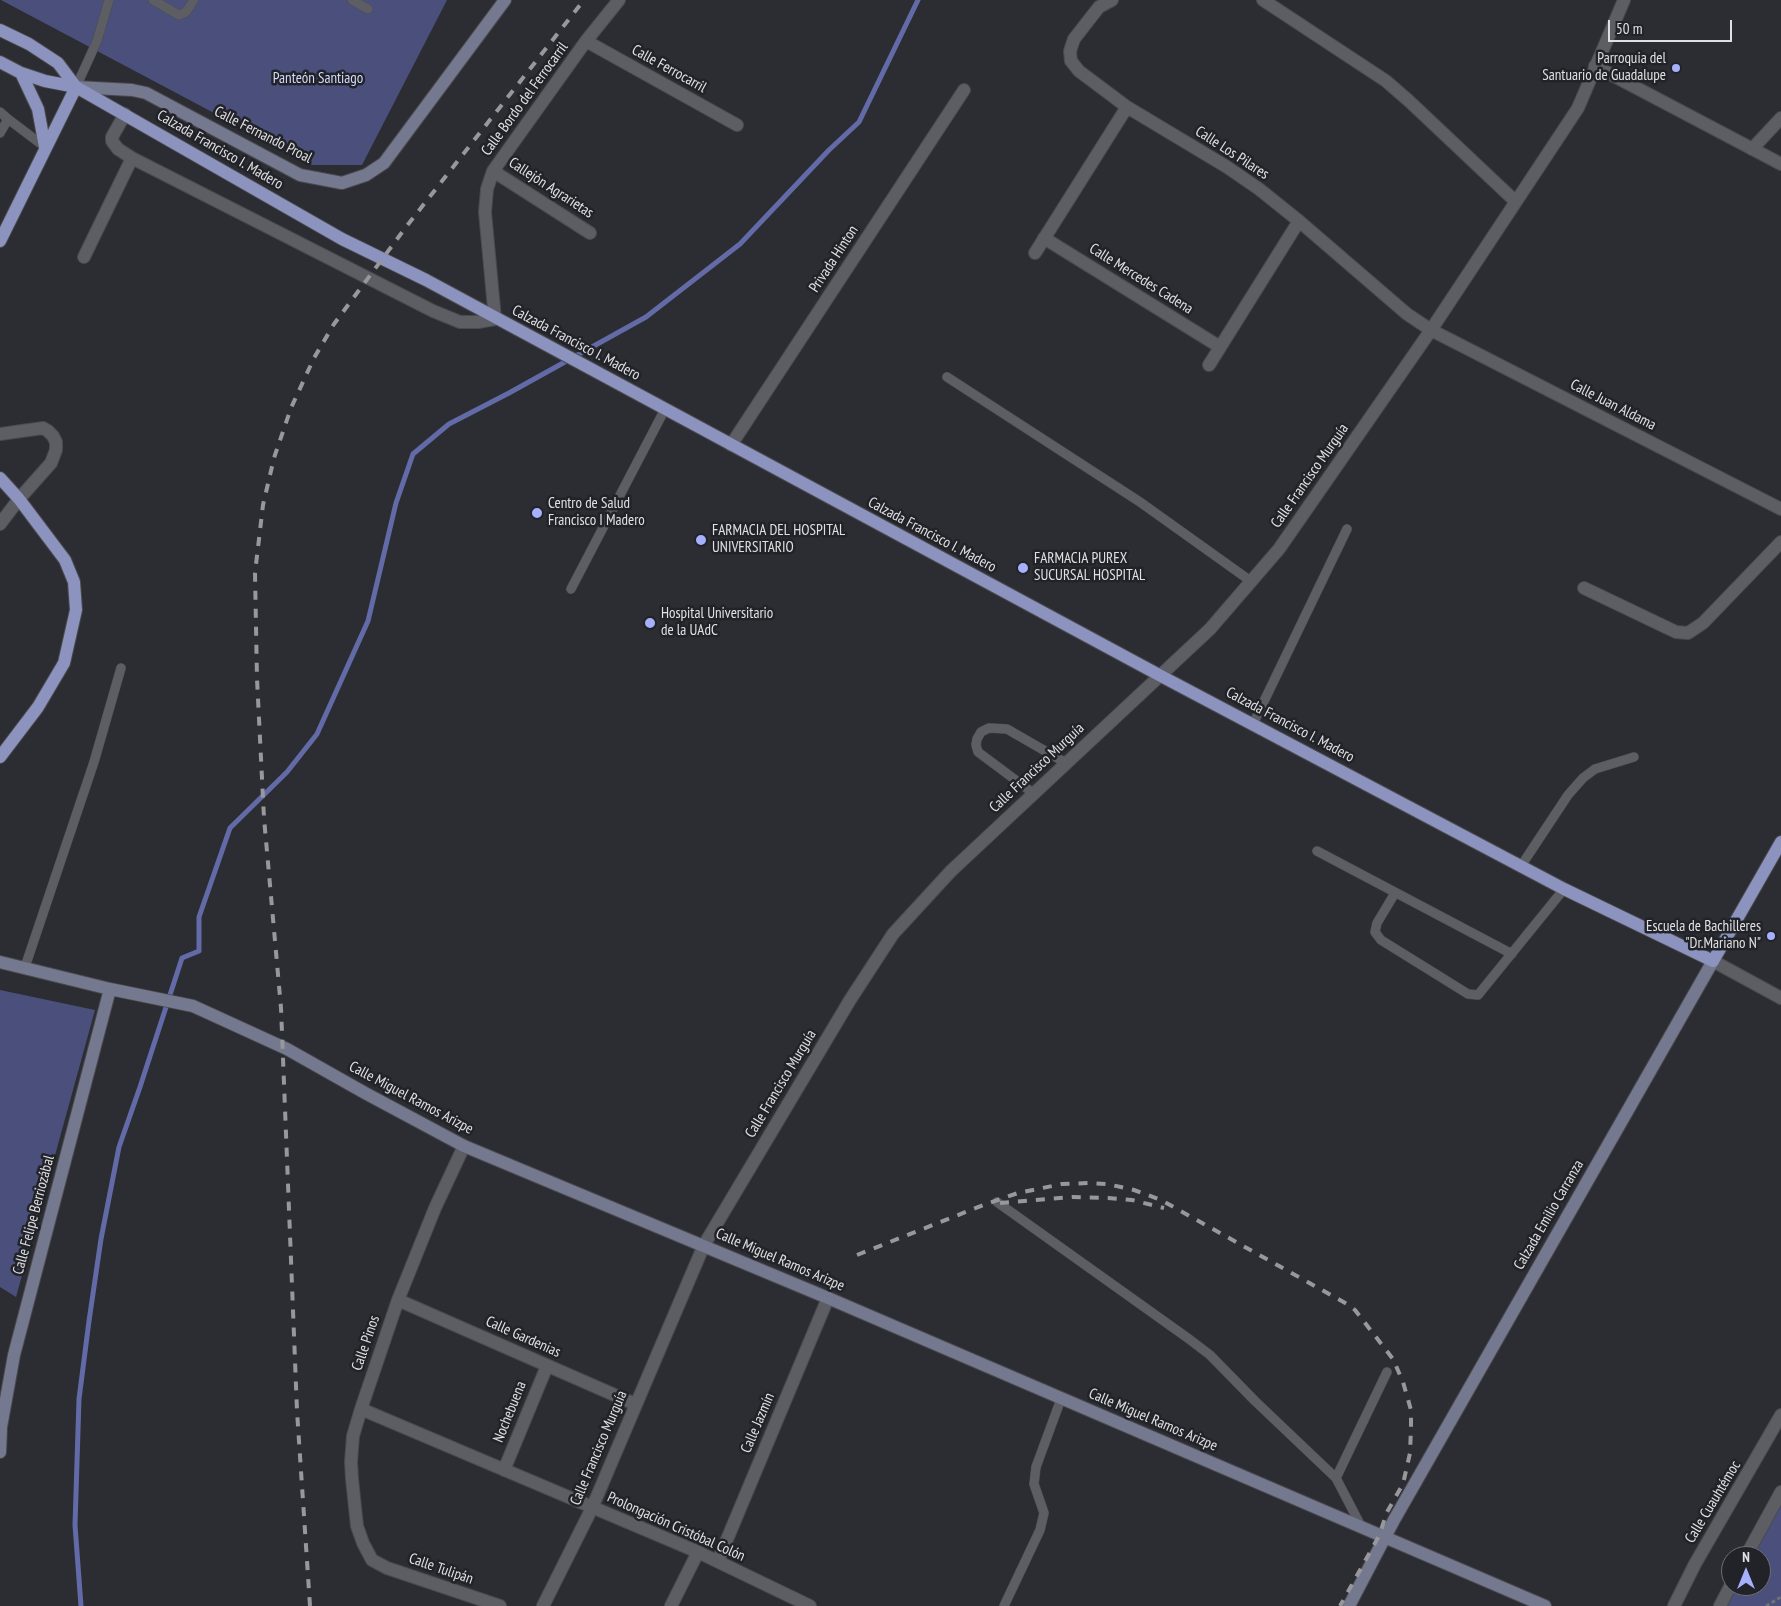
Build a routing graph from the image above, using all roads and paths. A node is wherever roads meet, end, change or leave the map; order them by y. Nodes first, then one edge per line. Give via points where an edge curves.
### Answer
1 (109, 0) edge
2 (153, 0) edge
3 (194, 0) edge
4 (352, 0) edge
5 (504, 0) edge
6 (619, 0) edge
7 (1112, 0) edge
8 (1263, 0) edge
9 (1624, 0) edge
10 (368, 9) dead end
11 (0, 30) edge
12 (586, 41) junction
13 (0, 62) edge
14 (1595, 66) junction
15 (21, 73) junction
16 (76, 87) junction
17 (964, 90) dead end
18 (1127, 107) junction
19 (0, 112) edge
20 (126, 114) junction
21 (8, 118) junction
22 (1781, 118) edge
23 (737, 125) dead end
24 (0, 133) edge
25 (45, 147) junction
26 (1752, 148) junction
27 (132, 158) junction
28 (1781, 164) edge
29 (493, 171) junction
30 (1515, 202) junction
31 (1298, 221) junction
32 (2, 233) edge
33 (590, 233) dead end
34 (1044, 238) junction
35 (1035, 253) dead end
36 (84, 257) dead end
37 (495, 318) junction
38 (1431, 330) junction
39 (1220, 348) junction
40 (1209, 366) dead end
41 (947, 378) dead end
42 (665, 409) junction
43 (0, 434) edge
44 (731, 445) junction
45 (0, 478) edge
46 (19, 499) junction
47 (1781, 509) edge
48 (0, 524) edge
49 (1347, 530) dead end
50 (1781, 542) edge
51 (1252, 582) junction
52 (1584, 588) dead end
53 (572, 589) dead end
54 (121, 668) dead end
55 (1161, 676) junction
56 (1253, 724) junction
57 (0, 757) edge
58 (1634, 757) dead end
59 (1066, 763) junction
60 (1033, 793) junction
61 (1781, 842) edge
62 (1317, 851) dead end
63 (1521, 866) junction
64 (1564, 889) junction
65 (1395, 893) junction
66 (1512, 954) junction
67 (1713, 961) junction
68 (0, 962) edge
69 (25, 967) junction
70 (110, 989) junction
71 (1781, 998) edge
72 (464, 1146) junction
73 (997, 1202) dead end
74 (704, 1246) junction
75 (828, 1298) junction
76 (398, 1300) junction
77 (547, 1366) junction
78 (1387, 1372) dead end
79 (1061, 1399) junction
80 (635, 1404) junction
81 (361, 1410) junction
82 (1781, 1415) edge
83 (0, 1452) edge
84 (504, 1470) junction
85 (1336, 1478) junction
86 (1781, 1492) edge
87 (592, 1508) junction
88 (1362, 1528) junction
89 (1384, 1538) junction
90 (1751, 1546) edge
91 (698, 1552) junction
92 (372, 1560) joint
93 (718, 1562) junction
94 (1781, 1598) edge
95 (794, 1602) edge
96 (500, 1606) edge
97 (543, 1606) edge
98 (671, 1606) edge
99 (810, 1606) edge
100 (1004, 1606) edge
101 (1349, 1606) edge
102 (1545, 1606) edge
103 (1674, 1606) edge
104 (1766, 1606) edge

1 - 16 lane via 97,41
2 - 3 lane via 180,15
4 - 10 lane
5 - 16 main road, Calle Fernando Proal via 384,163 366,175 342,183 300,175 146,93
6 - 12 street, Calle Bordo del Ferrocarril
7 - 18 street, Calle Los Pilares via 1099,8 1074,39 1070,61
8 - 30 street via 1386,81
9 - 14 street, Calle Francisco Murguía
11 - 16 main road, Calzada Francisco I. Madero via 58,63
12 - 23 street, Calle Ferrocarril
12 - 29 street, Calle Bordo del Ferrocarril
13 - 15 main road, Calzada Francisco I. Madero
14 - 26 street
14 - 30 street, Calle Francisco Murguía via 1578,108
15 - 16 main road, Calzada Francisco I. Madero
15 - 25 main road via 38,109
16 - 20 main road, Calzada Francisco I. Madero
16 - 25 main road
17 - 44 street, Privada Hinton
18 - 31 street, Calle Los Pilares via 1227,167
18 - 34 street
19 - 21 lane
20 - 27 street via 112,141
20 - 37 main road, Calzada Francisco I. Madero via 342,239
21 - 24 lane
21 - 25 lane
22 - 26 street
25 - 32 main road
26 - 28 street
27 - 36 street
27 - 37 street via 433,312 460,322
29 - 33 street, Callejón Agrarietas
29 - 37 street, Calle Bordo del Ferrocarril via 485,212
30 - 38 street, Calle Francisco Murguía
31 - 38 street, Calle Los Pilares via 1406,314
31 - 39 street
34 - 35 street
34 - 39 street, Calle Mercedes Cadena
37 - 42 main road, Calzada Francisco I. Madero
38 - 47 street, Calle Juan Aldama
38 - 51 street, Calle Francisco Murguía via 1279,549
39 - 40 street
41 - 51 lane via 1124,492
42 - 44 main road, Calzada Francisco I. Madero
42 - 53 lane
43 - 46 street via 43,428 56,442 51,464
44 - 55 main road, Calzada Francisco I. Madero
45 - 46 main road
46 - 48 street
46 - 57 main road via 65,560 74,582 76,610 64,663 38,707
49 - 56 lane
50 - 52 street via 1703,623 1688,633 1676,632
51 - 55 street, Calle Francisco Murguía via 1210,629
54 - 69 lane via 94,762
55 - 56 main road, Calzada Francisco I. Madero
55 - 59 street, Calle Francisco Murguía
56 - 63 main road, Calzada Francisco I. Madero
58 - 63 lane via 1595,769 1583,778
59 - 60 street, Calle Francisco Murguía
59 - 60 lane via 1007,729 988,728 981,732 976,745 978,752
60 - 74 street, Calle Francisco Murguía via 951,871 893,934 850,1000
61 - 67 main road, Calzada Emilio Carranza
62 - 65 lane
63 - 64 main road, Calzada Francisco I. Madero
64 - 66 lane
64 - 67 main road, Calzada Francisco I. Madero
65 - 66 lane
65 - 66 lane via 1376,923 1375,932 1381,940 1468,994 1478,995 1484,990
67 - 71 street, Calzada Francisco I. Madero
67 - 89 main road, Calzada Emilio Carranza
68 - 69 main road, Calle Miguel Ramos Arizpe
69 - 70 main road, Calle Miguel Ramos Arizpe
70 - 72 main road, Calle Miguel Ramos Arizpe via 193,1006 286,1049
70 - 83 main road, Calle Felipe Berriozábal via 14,1355 1,1427
72 - 74 main road, Calle Miguel Ramos Arizpe
72 - 76 street, Calle Pinos
73 - 85 lane via 1203,1350
74 - 75 main road, Calle Miguel Ramos Arizpe
74 - 80 street, Calle Francisco Murguía
75 - 79 main road, Calle Miguel Ramos Arizpe
75 - 93 street, Calle Jazmín
76 - 77 street, Calle Gardenias
76 - 81 street, Calle Pinos
77 - 80 street, Calle Gardenias
77 - 84 street, Nochebuena
78 - 85 lane
79 - 88 main road, Calle Miguel Ramos Arizpe
79 - 100 lane via 1036,1467 1034,1484 1044,1513 1040,1530
80 - 87 street, Calle Francisco Murguía
81 - 84 street, Prolongación Cristóbal Colón
81 - 92 street, Calle Pinos via 353,1436 352,1479 357,1526
82 - 103 street, Calle Cuauhtémoc
84 - 87 street, Prolongación Cristóbal Colón
85 - 88 lane
86 - 90 street
87 - 91 street, Prolongación Cristóbal Colón
87 - 97 street, Calle Francisco Murguía
88 - 89 main road, Calle Miguel Ramos Arizpe
89 - 101 main road, Calzada Emilio Carranza
89 - 102 main road, Calle Miguel Ramos Arizpe
91 - 93 street, Prolongación Cristóbal Colón
91 - 98 street
92 - 96 street, Calle Tulipán
93 - 95 street, Prolongación Cristóbal Colón
94 - 104 path
95 - 99 street, Prolongación Cristóbal Colón

